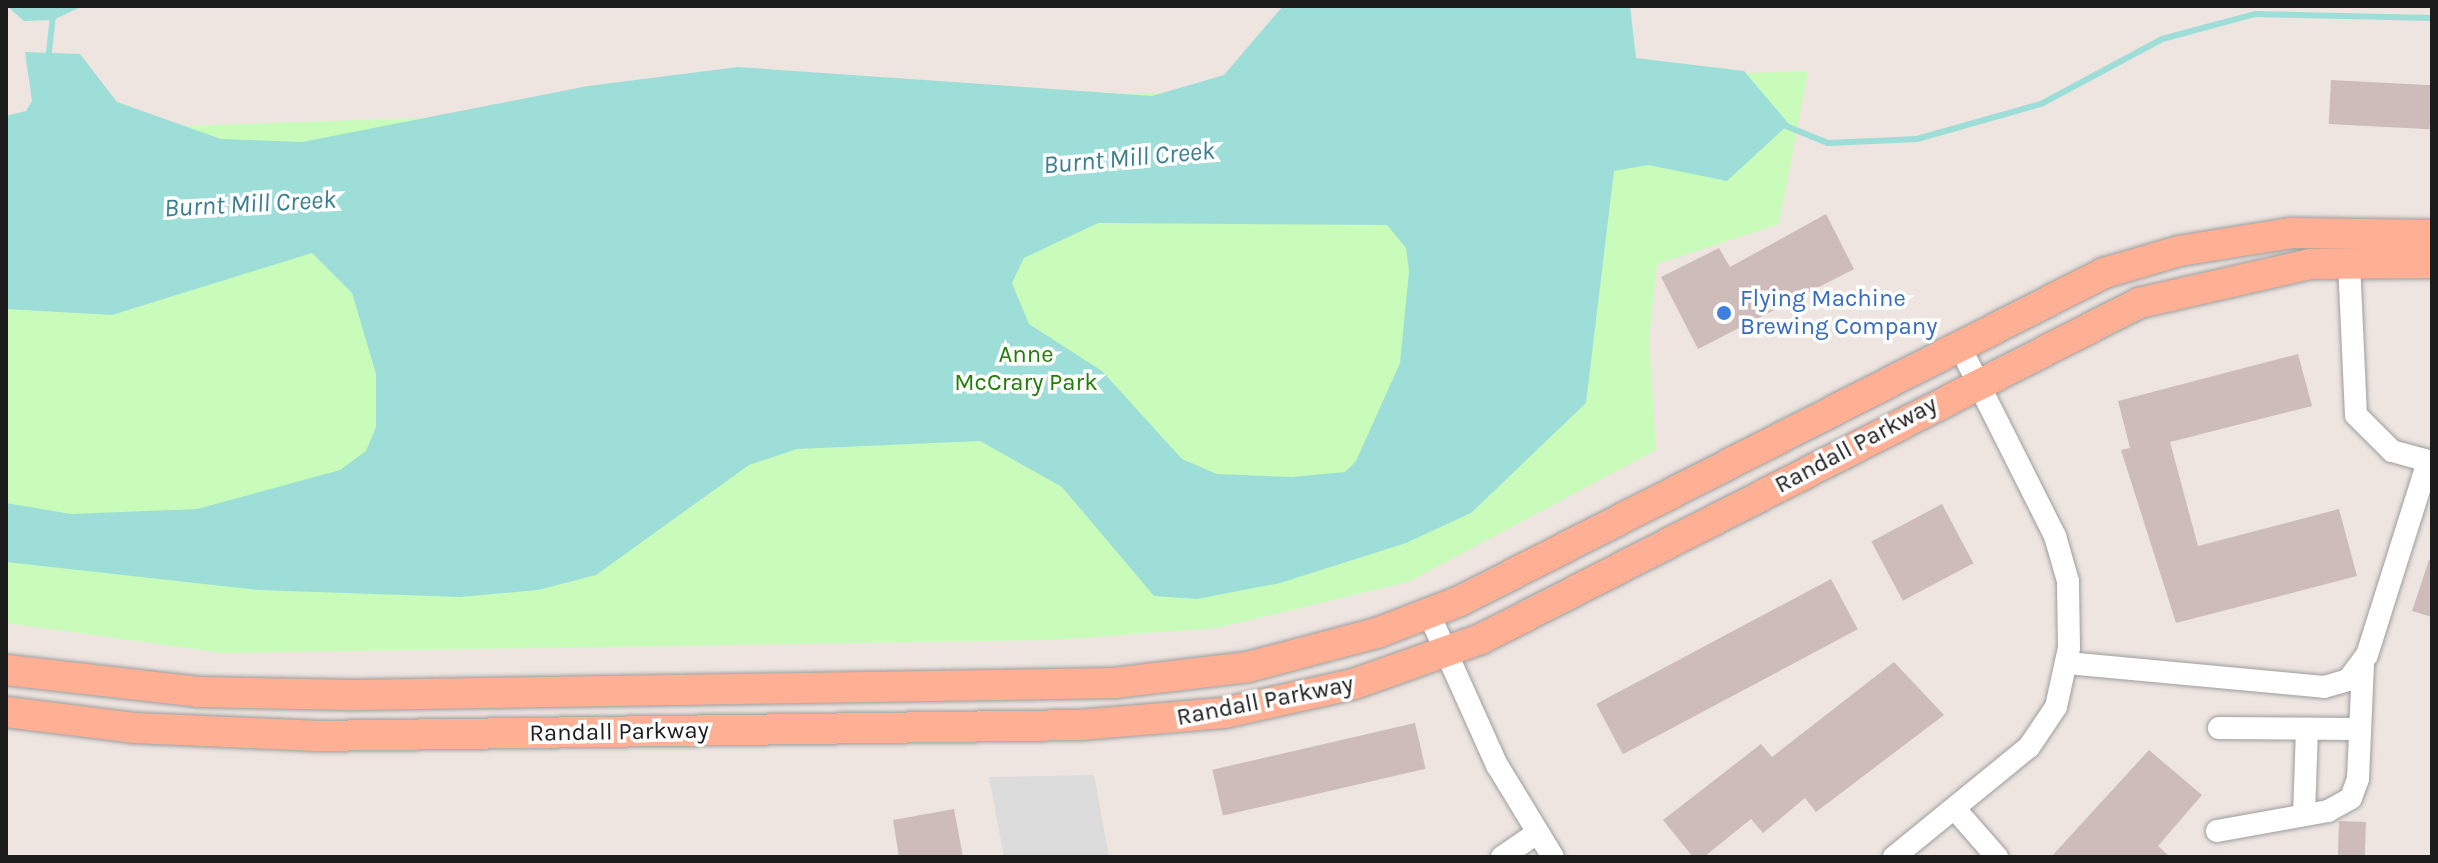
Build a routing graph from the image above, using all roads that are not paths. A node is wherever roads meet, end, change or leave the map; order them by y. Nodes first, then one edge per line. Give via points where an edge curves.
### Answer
1 (2432, 235) edge
2 (2349, 262) junction
3 (2432, 263) edge
4 (1958, 343) junction
5 (1975, 381) junction
6 (2430, 461) edge
7 (1429, 614) junction
8 (1448, 653) junction
9 (2067, 663) junction
10 (2363, 665) junction
11 (6, 670) edge
12 (6, 712) edge
13 (2219, 728) dead end
14 (2307, 729) junction
15 (2360, 729) junction
16 (1955, 809) junction
17 (2304, 815) junction
18 (2217, 831) dead end
19 (1537, 833) junction
20 (1502, 857) edge
21 (1553, 857) edge
22 (1894, 857) edge
23 (1997, 857) edge

1 - 4 main road, Randall Parkway via 2291,233 2179,251 2072,285
2 - 3 main road, Randall Parkway
2 - 5 main road, Randall Parkway via 2176,291
2 - 6 street via 2350,402 2375,440
4 - 5 street
4 - 7 main road, Randall Parkway
5 - 8 main road, Randall Parkway
5 - 9 street via 2063,560
6 - 10 street
7 - 8 street
7 - 11 main road, Randall Parkway via 1283,659 1114,683 283,694 142,688
8 - 12 main road, Randall Parkway via 1312,696 1135,723 314,736 134,728
8 - 19 street via 1497,765
9 - 10 street via 2324,687 2348,680
9 - 16 street via 2056,707 2029,747
10 - 15 street
13 - 14 street
14 - 15 street
14 - 17 street
15 - 17 street via 2351,798
16 - 22 street
16 - 23 street
17 - 18 street
19 - 20 street
19 - 21 street

